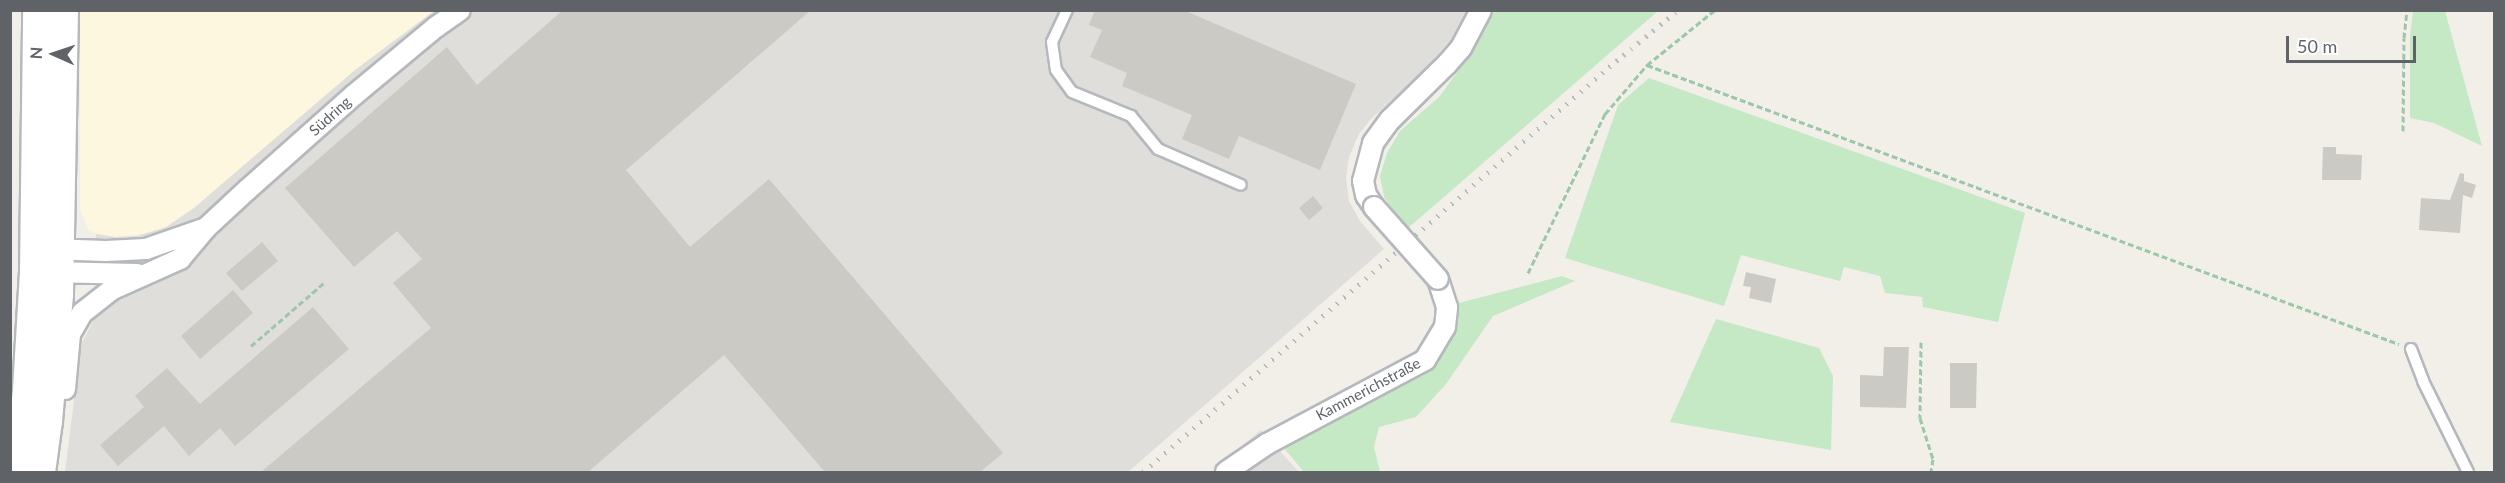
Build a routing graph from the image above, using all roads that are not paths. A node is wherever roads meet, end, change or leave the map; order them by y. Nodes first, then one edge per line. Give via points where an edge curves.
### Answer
1 (37, 10) edge
2 (64, 10) edge
3 (460, 10) edge
4 (1067, 10) edge
5 (1481, 10) edge
6 (1241, 185) dead end
7 (206, 228) junction
8 (47, 260) junction
9 (146, 274) junction
10 (2411, 349) road end
11 (34, 470) edge
12 (1226, 472) edge
13 (2468, 472) edge

1 - 8 main road, Südring
2 - 8 main road, Südring
3 - 7 street, Südring via 354,95
4 - 6 lane via 1052,42 1056,70 1072,92 1131,116 1158,149
5 - 12 street, Kammerichstraße, bridge via 1448,64 1377,137 1368,155 1363,181 1374,207 1438,279 1445,297 1445,327 1425,360 1267,444
7 - 8 street, Südring via 146,249
7 - 9 street, Südring via 180,259
8 - 9 street, Südring
8 - 11 main road, Südring via 54,363
9 - 11 street, Südring via 98,298 75,322 70,334 61,423
10 - 13 lane via 2422,381

